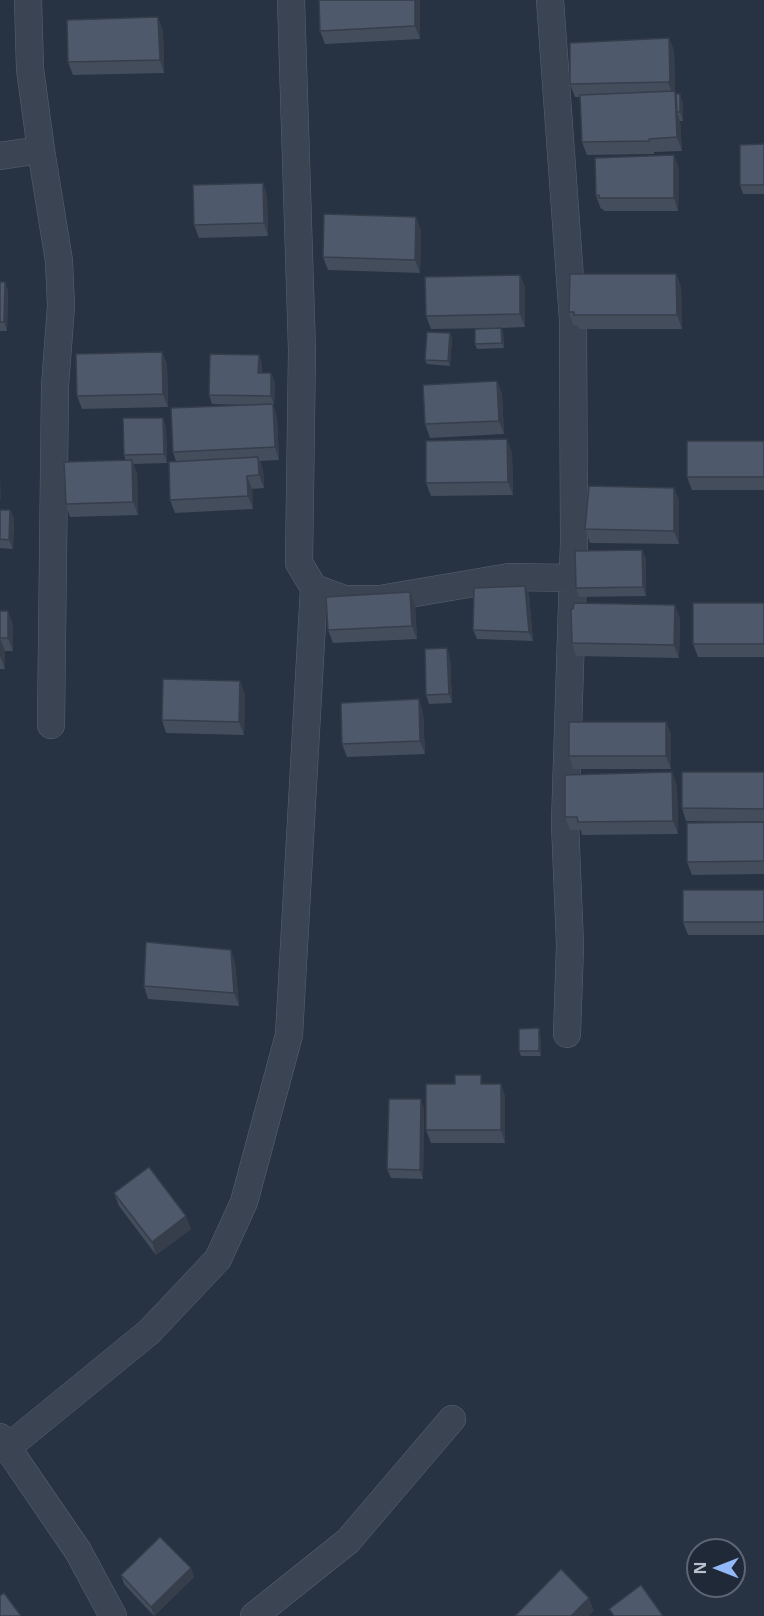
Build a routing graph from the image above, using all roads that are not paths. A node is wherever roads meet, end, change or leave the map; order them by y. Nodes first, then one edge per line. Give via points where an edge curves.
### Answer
1 (28, 0) edge
2 (291, 0) edge
3 (550, 0) edge
4 (41, 150) junction
5 (0, 156) edge
6 (573, 578) junction
7 (315, 588) junction
8 (51, 725) dead end
9 (567, 1034) dead end
10 (452, 1419) dead end
11 (4, 1442) edge
12 (113, 1616) edge
13 (254, 1616) edge

1 - 4 street via 30,69
2 - 7 street via 302,350 299,563
3 - 6 street via 573,320
4 - 5 street
4 - 8 street via 59,261 61,306 54,433
6 - 7 street via 508,577 380,599 344,599
6 - 9 street via 565,823 570,945
7 - 11 street via 290,1035 244,1202 218,1259 149,1332
10 - 13 street via 348,1541
11 - 12 street via 78,1551

